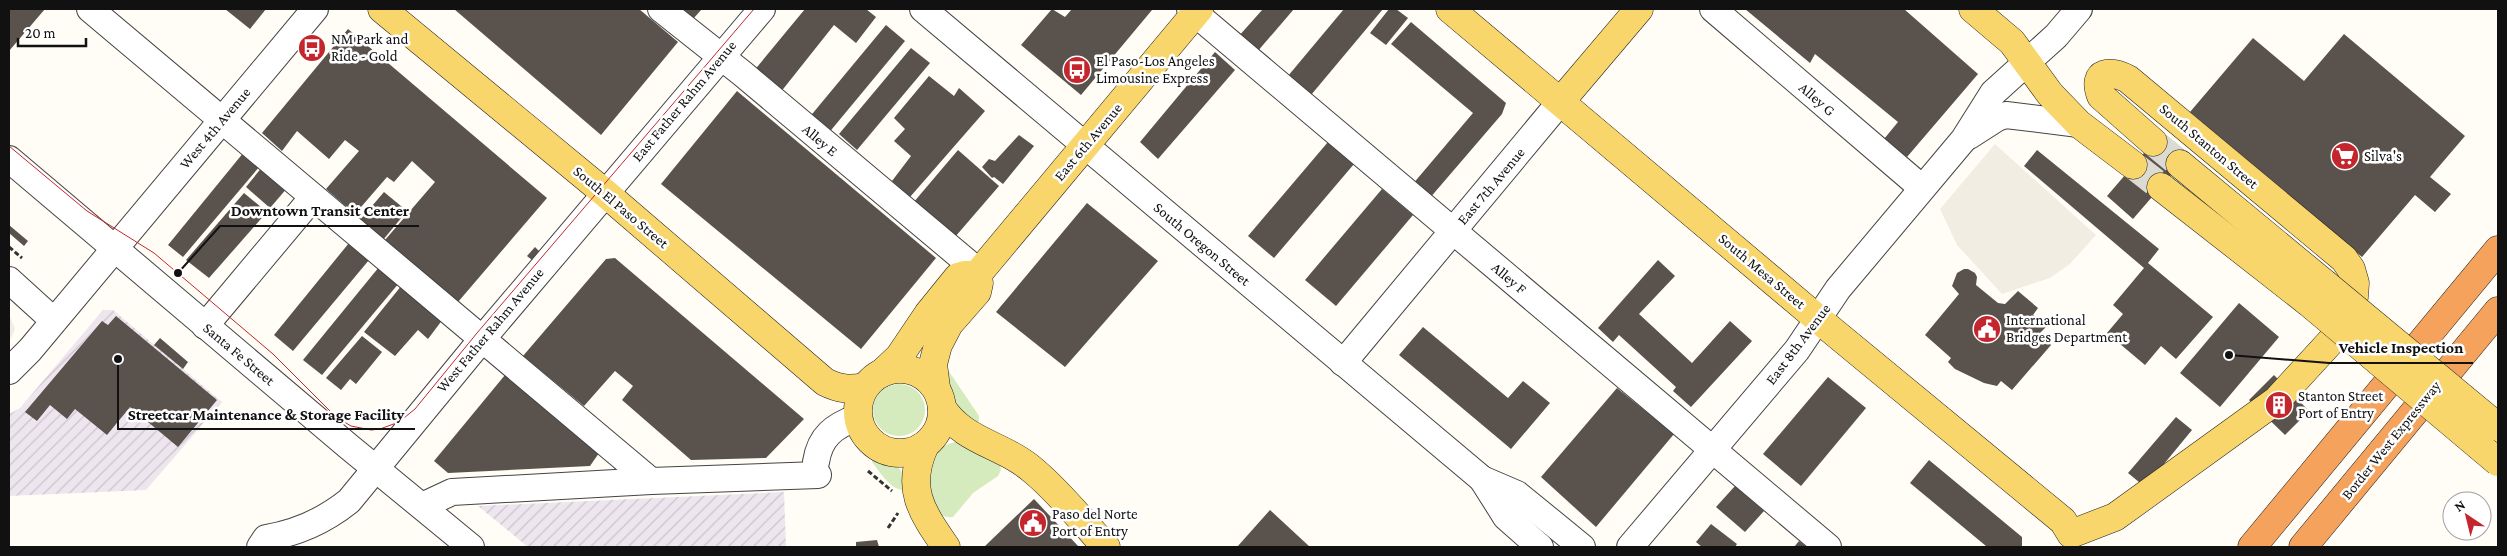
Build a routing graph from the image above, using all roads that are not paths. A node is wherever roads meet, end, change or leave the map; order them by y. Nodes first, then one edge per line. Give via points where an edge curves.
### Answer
1 (90, 9) edge
2 (315, 9) edge
3 (382, 9) edge
4 (661, 9) edge
5 (762, 9) edge
6 (923, 9) edge
7 (1450, 9) edge
8 (1639, 9) edge
9 (1713, 9) edge
10 (1973, 9) edge
11 (2079, 9) edge
12 (1195, 10) edge
13 (722, 57) junction
14 (2028, 62) junction
15 (1561, 101) junction
16 (221, 121) junction
17 (2079, 124) junction
18 (1964, 139) junction
19 (2154, 142) tunnel mouth
20 (1086, 144) junction
21 (9, 159) edge
22 (2180, 164) tunnel mouth
23 (2133, 166) tunnel mouth
24 (2161, 187) tunnel mouth
25 (1922, 188) junction
26 (606, 193) junction
27 (313, 197) junction
28 (1453, 230) junction
29 (114, 248) junction
30 (2498, 250) edge
31 (978, 273) junction
32 (9, 280) edge
33 (2316, 292) junction
34 (2498, 311) edge
35 (1818, 319) junction
36 (53, 320) junction
37 (205, 326) junction
38 (483, 338) junction
39 (1343, 363) junction
40 (9, 371) edge
41 (874, 380) junction
42 (939, 398) junction
43 (2377, 398) junction
44 (858, 417) junction
45 (2498, 427) edge
46 (925, 445) junction
47 (1712, 451) junction
48 (2498, 462) edge
49 (375, 468) junction
50 (1482, 479) junction
51 (651, 481) junction
52 (422, 506) junction
53 (2071, 541) edge
54 (260, 547) edge
55 (471, 547) edge
56 (946, 547) edge
57 (1106, 547) edge
58 (1540, 547) edge
59 (1582, 547) edge
60 (1630, 547) edge
61 (1828, 547) edge
62 (2233, 547) edge
63 (2252, 547) edge
64 (2303, 547) edge

1 - 16 street
2 - 16 street, West 4th Avenue
3 - 26 main road, South El Paso Street
4 - 13 street, Alley E
5 - 13 street, East Father Rahm Avenue
6 - 20 street, South Oregon Street
7 - 15 main road, South Mesa Street
8 - 15 main road, East 7th Avenue
9 - 25 street, Alley G
10 - 14 main road via 2012,42
11 - 14 street, East 8th Avenue
12 - 20 main road, East 6th Avenue
12 - 28 street, Alley F
13 - 26 street, East Father Rahm Avenue
13 - 31 street, Alley E
14 - 17 main road via 2050,94
14 - 18 street, East 8th Avenue via 1993,93
15 - 28 street, East 7th Avenue
15 - 35 main road, South Mesa Street
16 - 27 street
16 - 29 street, West 4th Avenue
17 - 18 street, East 8th Avenue via 2006,115
17 - 23 main road
18 - 25 street, East 8th Avenue
19 - 53 main road, South Stanton Street via 2101,96 2097,86 2099,78 2116,72 2128,79 2344,259 2355,283 2354,297 2347,318 2333,339 2277,400 2115,517
20 - 31 main road, East 6th Avenue
20 - 39 street, South Oregon Street
21 - 29 street, Santa Fe Street
22 - 33 main road
24 - 33 main road
25 - 35 street, East 8th Avenue via 1838,289
26 - 38 street, West Father Rahm Avenue
26 - 41 main road, South El Paso Street via 825,382 851,390
27 - 37 street
27 - 38 street
28 - 39 street, East 7th Avenue
28 - 47 street, Alley F
29 - 36 street, West 4th Avenue
29 - 37 street, Santa Fe Street
30 - 43 highway
31 - 41 main road via 958,277 899,357
31 - 42 main road, East 6th Avenue via 977,292 938,344 933,364
32 - 36 street
33 - 45 main road, bridge
33 - 48 main road, bridge
34 - 64 highway, Border West Expressway
35 - 47 street, East 8th Avenue
35 - 53 main road, South Mesa Street via 2056,515 2068,527
36 - 40 street, West 4th Avenue
37 - 49 street, Santa Fe Street
38 - 49 street, West Father Rahm Avenue
38 - 51 street
39 - 50 street, South Oregon Street
41 - 42 main road via 896,369 909,370 928,378
41 - 44 main road via 860,396
42 - 46 main road via 938,430
42 - 57 main road via 952,423 1012,454 1036,472
43 - 62 highway via 2284,486
43 - 63 highway
44 - 46 main road via 869,440 880,448 902,454
44 - 51 street via 830,431 822,440 817,469
46 - 56 main road via 916,464 916,489 933,528
47 - 60 street, East 8th Avenue
47 - 61 street, Alley F
49 - 52 street, Santa Fe Street
49 - 54 street, West Father Rahm Avenue via 349,501 332,515 291,534 266,538
50 - 58 street, South Oregon Street via 1506,517
50 - 59 street, South Oregon Street via 1518,494
51 - 52 street via 452,492
52 - 55 street, Santa Fe Street

